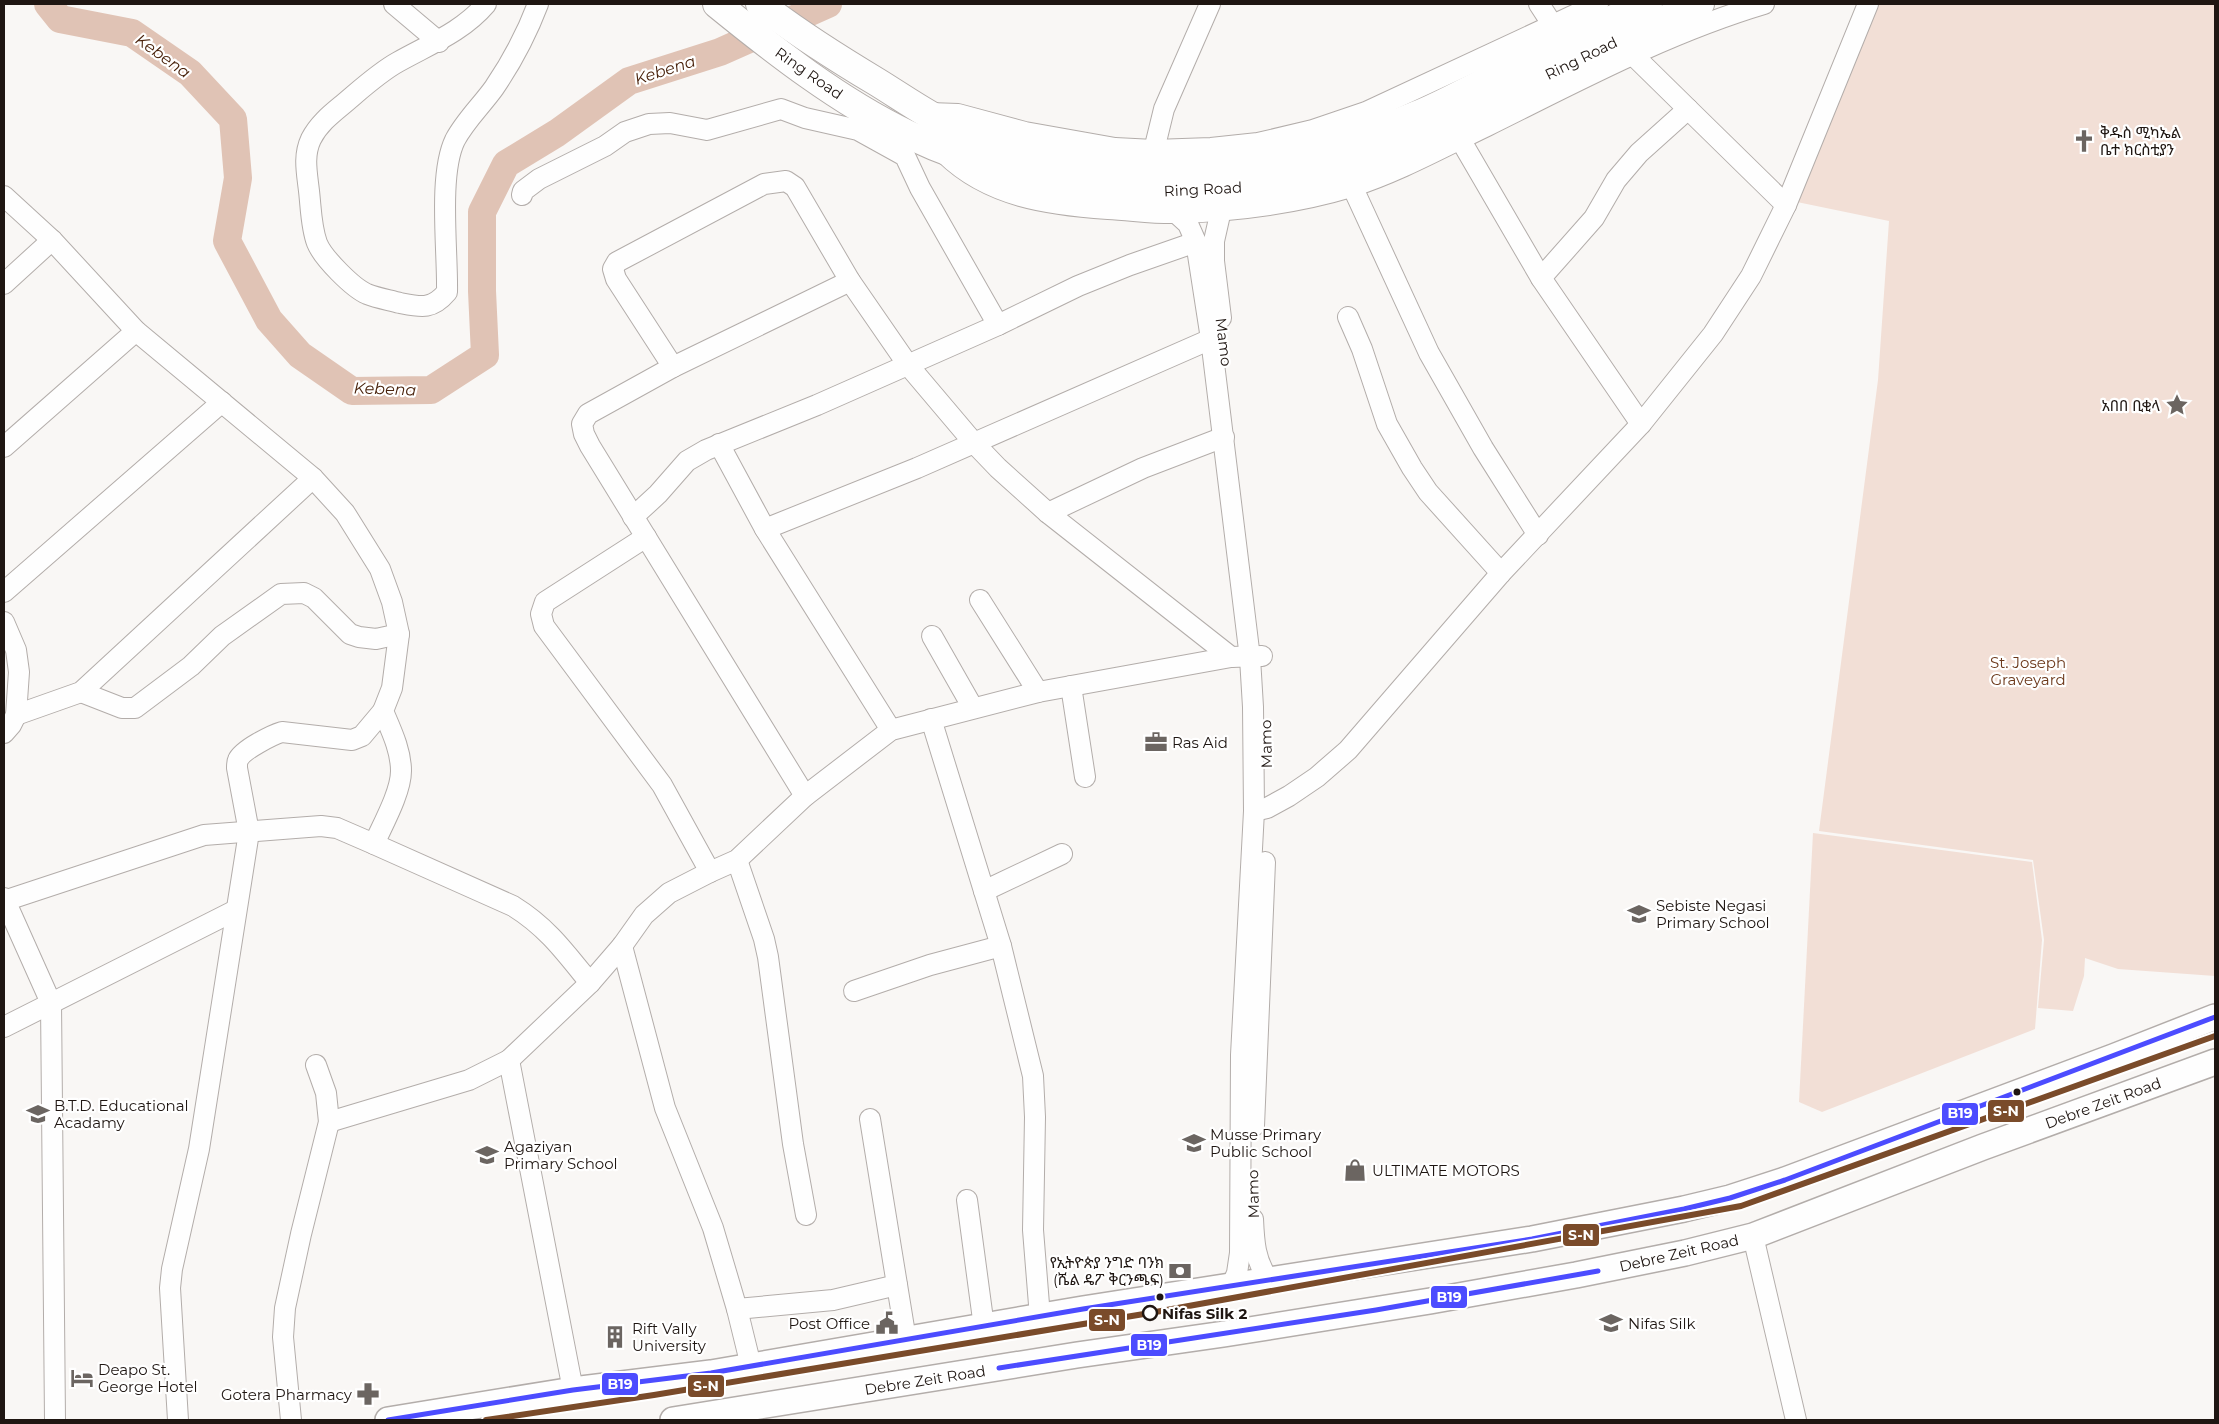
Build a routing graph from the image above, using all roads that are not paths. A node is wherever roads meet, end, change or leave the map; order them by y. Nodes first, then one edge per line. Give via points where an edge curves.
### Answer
1 (394, 4) edge
2 (486, 4) edge
3 (538, 4) edge
4 (717, 4) edge
5 (760, 4) edge
6 (1210, 4) edge
7 (1539, 4) edge
8 (1598, 4) edge
9 (1648, 4) edge
10 (1700, 4) edge
11 (1764, 4) edge
12 (1868, 4) edge
13 (1552, 24) junction
14 (439, 42) junction
15 (1632, 54) junction
16 (1688, 108) junction
17 (925, 112) junction
18 (1460, 139) junction
19 (938, 148) junction
20 (1154, 150) junction
21 (1352, 186) junction
22 (522, 194) dead end
23 (4, 196) edge
24 (1786, 205) junction
25 (1221, 210) junction
26 (1176, 213) junction
27 (52, 240) junction
28 (1196, 242) junction
29 (1541, 278) junction
30 (850, 281) junction
31 (4, 284) edge
32 (1348, 317) dead end
33 (998, 325) junction
34 (136, 331) junction
35 (1211, 339) junction
36 (908, 365) junction
37 (672, 367) junction
38 (222, 402) junction
39 (1641, 424) junction
40 (1224, 437) junction
41 (974, 443) junction
42 (718, 444) junction
43 (4, 447) edge
44 (312, 478) junction
45 (1048, 513) junction
46 (632, 517) junction
47 (766, 529) junction
48 (1538, 535) junction
49 (646, 537) junction
50 (1501, 573) junction
51 (4, 592) edge
52 (980, 600) dead end
53 (4, 622) edge
54 (399, 634) junction
55 (932, 636) dead end
56 (1248, 657) junction
57 (1071, 686) junction
58 (81, 692) junction
59 (1038, 692) junction
60 (973, 708) junction
61 (383, 711) junction
62 (16, 715) junction
63 (931, 719) junction
64 (891, 730) junction
65 (4, 733) edge
66 (1085, 777) dead end
67 (805, 796) junction
68 (1261, 810) junction
69 (249, 832) junction
70 (374, 844) junction
71 (1062, 854) dead end
72 (737, 860) junction
73 (710, 872) junction
74 (984, 891) junction
75 (4, 899) edge
76 (236, 910) junction
77 (622, 946) junction
78 (1001, 946) junction
79 (590, 983) junction
80 (854, 990) dead end
81 (51, 1002) junction
82 (2215, 1017) edge
83 (4, 1027) edge
84 (1249, 1056) junction
85 (509, 1060) junction
86 (2215, 1062) edge
87 (316, 1065) dead end
88 (870, 1119) dead end
89 (329, 1122) junction
90 (967, 1200) dead end
91 (806, 1214) dead end
92 (1752, 1236) junction
93 (1268, 1279) junction
94 (897, 1285) junction
95 (1232, 1285) junction
96 (737, 1309) junction
97 (1040, 1317) junction
98 (984, 1327) junction
99 (906, 1340) junction
100 (751, 1366) junction
101 (573, 1390) junction
102 (55, 1420) edge
103 (178, 1420) edge
104 (291, 1420) edge
105 (388, 1420) edge
106 (673, 1420) edge
107 (1796, 1420) edge

1 - 14 street
2 - 14 street
3 - 14 street via 494,88 466,122 455,142 448,169 447,292 439,302 416,306 365,293 330,262 317,244 312,225 306,152 312,136 324,121 354,95 397,63
4 - 19 highway, Ring Road via 784,56 862,109
5 - 17 highway, Ring Road
6 - 20 street via 1164,109
7 - 13 street
8 - 13 street
9 - 17 highway, Ring Road via 1418,115 1301,155 1254,165 1191,171 1131,170 1064,160 1004,146 958,130
10 - 19 highway, Ring Road via 1632,33 1408,142 1315,174 1263,184 1210,191 1093,189 1026,176
11 - 15 street
12 - 24 street
13 - 20 street via 1366,112 1312,130 1258,143
15 - 16 street
15 - 18 street
16 - 24 street
16 - 29 street via 1616,180 1594,218
17 - 20 street via 958,114 1025,132 1115,148
18 - 21 street
18 - 29 street
19 - 26 street via 977,180 1050,204
21 - 25 street via 1292,201
21 - 48 street via 1429,353
22 - 33 street via 539,179 605,146 625,132 649,124 670,123 707,130 781,109 858,130 905,156
23 - 27 street
24 - 39 street via 1751,276 1713,334
25 - 26 street
25 - 56 street, Mamo via 1214,241 1214,261
26 - 28 street via 1188,224
27 - 31 street
27 - 34 street
28 - 33 street via 1078,286
28 - 35 street
29 - 39 street
30 - 36 street
30 - 37 street
30 - 37 street via 795,187 786,181 764,184 617,262 613,269
32 - 50 street via 1387,424 1412,468 1428,492
33 - 36 street
34 - 38 street
34 - 43 street
35 - 40 street
35 - 41 street
36 - 41 street
36 - 42 street
37 - 46 street via 588,414 582,424 590,446
38 - 44 street
38 - 51 street
39 - 48 street
40 - 45 street via 1143,468
40 - 56 street
41 - 45 street
41 - 47 street
42 - 46 street via 686,462
42 - 47 street
44 - 54 street via 346,513 380,569
44 - 58 street
45 - 56 street
46 - 49 street
47 - 64 street
48 - 50 street
49 - 67 street
49 - 73 street via 545,602 541,614 544,626 662,785
50 - 68 street via 1348,750 1317,777
52 - 59 street
53 - 62 street via 16,650 19,672
54 - 58 street via 376,639 350,634 304,592 281,594 222,636 191,666 135,708 122,708
54 - 61 street via 392,688
55 - 60 street
56 - 57 street
56 - 68 street, Mamo
57 - 59 street
57 - 66 street
58 - 62 street
59 - 60 street
60 - 63 street
61 - 69 street via 362,736 352,740 282,732 273,734 245,752 238,759 237,768
61 - 70 street via 398,749 401,771 398,787
62 - 65 street
63 - 64 street
63 - 74 street
64 - 67 street
67 - 72 street
68 - 84 street, Mamo
69 - 70 street via 321,826 337,828
69 - 75 street via 204,835
69 - 76 street
70 - 79 street via 513,906 534,919
71 - 74 street
72 - 73 street
72 - 91 street via 768,957 793,1144
73 - 77 street via 656,904
74 - 78 street
75 - 81 street
76 - 81 street
76 - 103 street via 199,1148 170,1288
77 - 79 street
77 - 96 street via 666,1108 713,1228
78 - 80 street
78 - 97 street via 1033,1076 1033,1230
79 - 85 street
81 - 83 street
81 - 102 street
82 - 93 main road via 1730,1198 1532,1239
84 - 93 street, Mamo via 1254,1248 1260,1268
84 - 95 street via 1240,1253
85 - 89 street via 469,1080
85 - 101 street
86 - 92 main road, Debre Zeit Road
87 - 89 street via 326,1094
88 - 94 street
89 - 104 street via 285,1308 283,1337
90 - 98 street
92 - 106 main road, Debre Zeit Road via 1685,1253 1514,1287
92 - 107 street
93 - 95 main road
94 - 96 street via 833,1300
94 - 99 street
95 - 97 main road
96 - 100 street
97 - 98 main road
98 - 99 main road
99 - 100 main road
100 - 101 main road
101 - 105 main road

